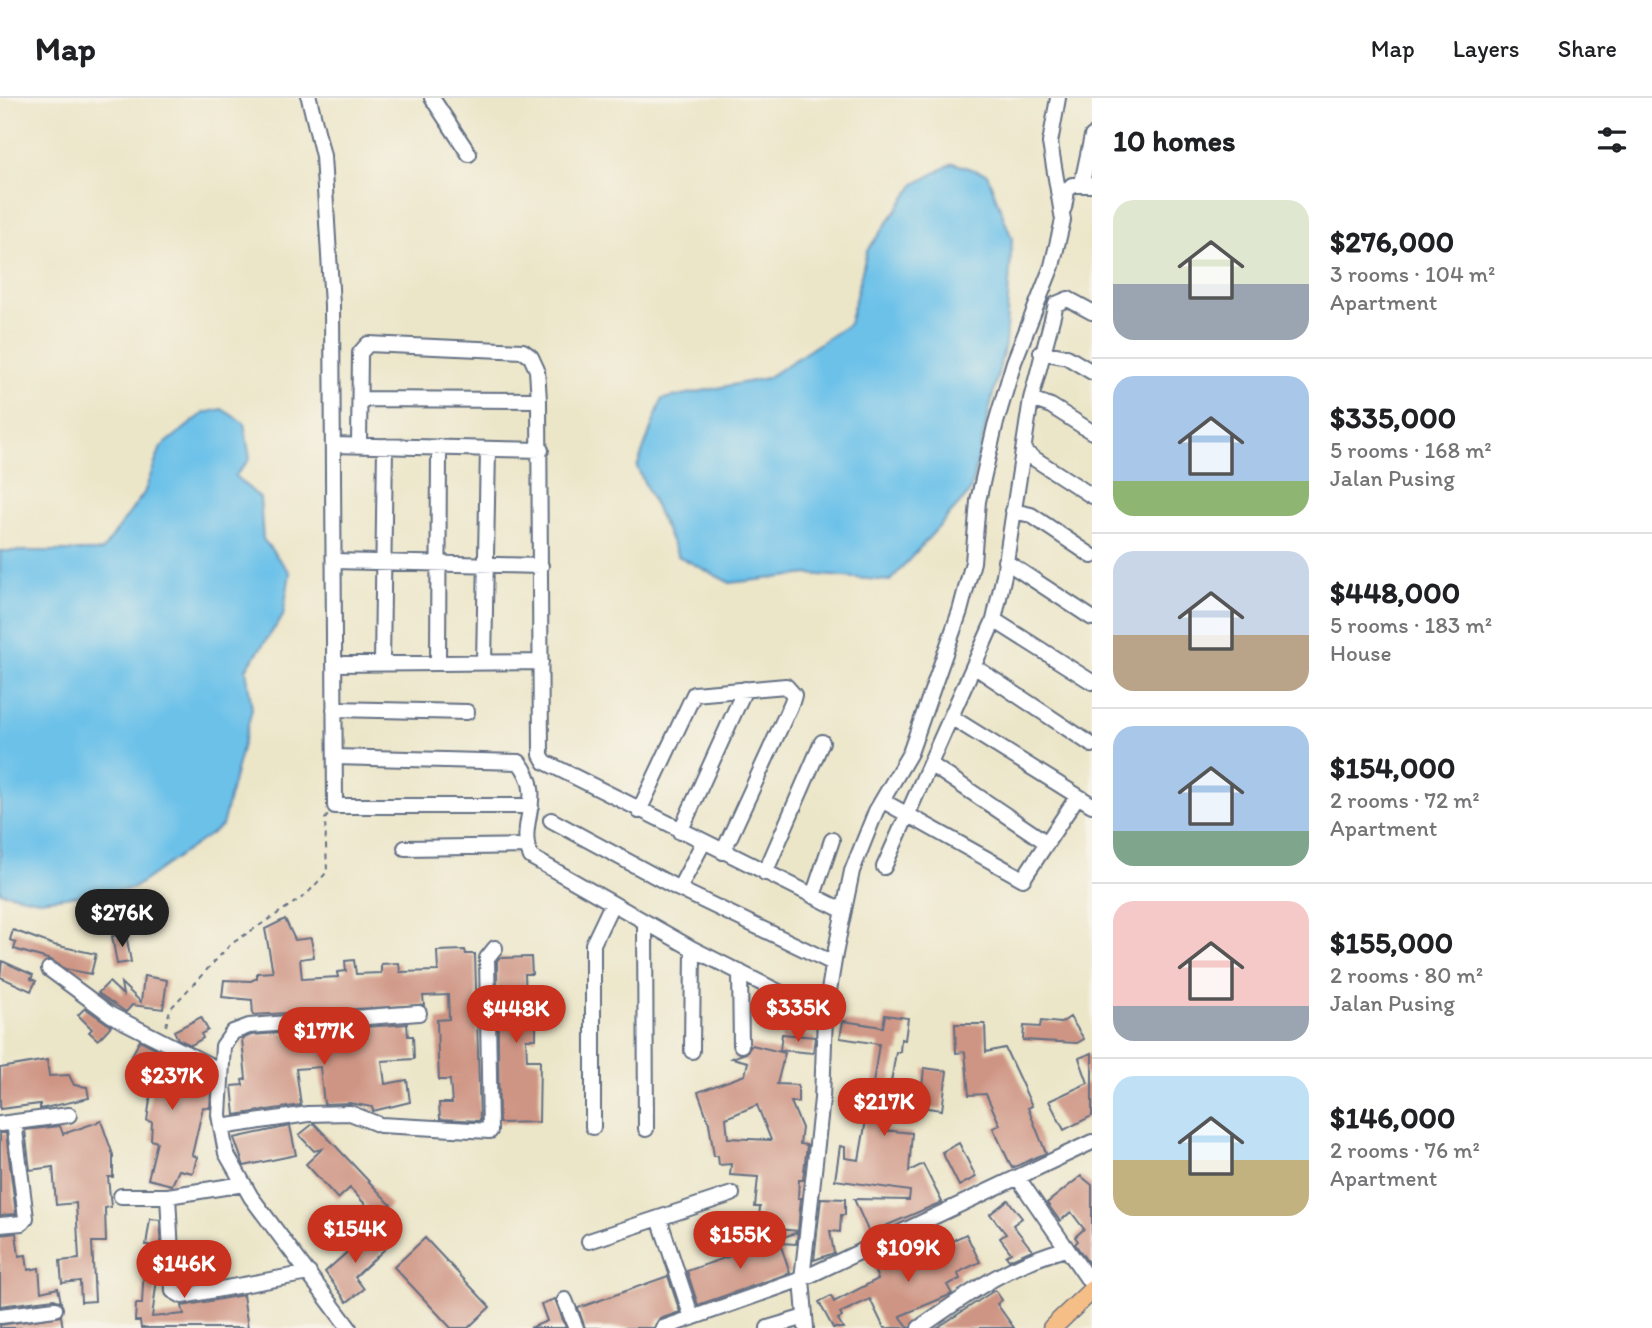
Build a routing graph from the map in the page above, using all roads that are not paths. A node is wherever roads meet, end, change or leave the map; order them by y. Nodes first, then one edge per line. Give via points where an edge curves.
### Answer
1 (309, 98) edge
2 (432, 98) edge
3 (1058, 98) edge
4 (1092, 136) edge
5 (469, 154) dead end
6 (1087, 184) edge
7 (1063, 220) junction
8 (1092, 312) edge
9 (1041, 352) junction
10 (1092, 372) edge
11 (360, 399) junction
12 (1031, 399) junction
13 (539, 400) junction
14 (1092, 432) edge
15 (333, 445) junction
16 (359, 445) junction
17 (385, 446) junction
18 (439, 447) junction
19 (488, 449) junction
20 (541, 450) junction
21 (1024, 452) junction
22 (1092, 496) edge
23 (1013, 511) junction
24 (1092, 556) edge
25 (334, 561) junction
26 (1005, 561) junction
27 (382, 562) junction
28 (438, 564) junction
29 (485, 565) junction
30 (541, 566) junction
31 (1092, 618) edge
32 (994, 621) junction
33 (541, 662) junction
34 (438, 663) junction
35 (484, 663) junction
36 (334, 664) junction
37 (382, 664) junction
38 (975, 667) junction
39 (1092, 682) edge
40 (745, 689) junction
41 (334, 709) junction
42 (467, 712) dead end
43 (951, 717) junction
44 (822, 742) dead end
45 (1092, 745) edge
46 (334, 757) junction
47 (930, 764) junction
48 (1077, 797) junction
49 (883, 800) junction
50 (1092, 805) edge
51 (531, 806) junction
52 (639, 811) junction
53 (909, 813) junction
54 (551, 820) dead end
55 (680, 832) junction
56 (832, 839) dead end
57 (1047, 842) junction
58 (703, 843) junction
59 (526, 846) junction
60 (405, 848) dead end
61 (723, 852) junction
62 (884, 867) dead end
63 (765, 873) junction
64 (679, 889) junction
65 (813, 896) junction
66 (612, 904) junction
67 (844, 911) junction
68 (645, 922) junction
69 (495, 948) dead end
70 (693, 949) junction
71 (833, 962) junction
72 (49, 969) dead end
73 (740, 972) junction
74 (419, 1013) dead end
75 (825, 1016) junction
76 (741, 1045) dead end
77 (692, 1051) dead end
78 (219, 1070) junction
79 (69, 1115) dead end
80 (7, 1123) edge
81 (221, 1127) junction
82 (593, 1127) dead end
83 (646, 1129) dead end
84 (1092, 1142) edge
85 (1018, 1178) junction
86 (244, 1184) junction
87 (732, 1194) dead end
88 (121, 1196) dead end
89 (168, 1196) junction
90 (659, 1218) junction
91 (0, 1225) edge
92 (589, 1241) dead end
93 (1065, 1249) junction
94 (309, 1273) junction
95 (802, 1279) junction
96 (1092, 1284) edge
97 (1092, 1290) edge
98 (565, 1300) dead end
99 (55, 1309) dead end
100 (0, 1317) edge
101 (692, 1318) junction
102 (806, 1322) edge
103 (349, 1328) edge
104 (576, 1328) edge
105 (663, 1328) edge
106 (768, 1328) edge
107 (919, 1328) edge
108 (1052, 1328) edge

1 - 15 street via 323,156 332,305
2 - 5 street
3 - 7 street via 1050,143
4 - 6 street
6 - 7 street via 1072,185 1068,191
7 - 49 street via 1052,266 1014,362 995,426 978,501 973,562 960,611 910,753
8 - 9 street via 1068,299 1056,304
9 - 10 street via 1068,357
9 - 12 street
11 - 13 street
11 - 13 street via 360,353 368,344 523,351 537,370
11 - 16 street
12 - 14 street
12 - 21 street
13 - 20 street
15 - 16 street
15 - 25 street
16 - 17 street
17 - 18 street
17 - 27 street
18 - 19 street
18 - 28 street
19 - 20 street
19 - 29 street
20 - 30 street
21 - 22 street
21 - 23 street
23 - 24 street via 1031,515
23 - 26 street
25 - 27 street
25 - 36 street
26 - 31 street
26 - 32 street
27 - 28 street
27 - 37 street
28 - 29 street
28 - 34 street
29 - 30 street
29 - 35 street
30 - 33 street
32 - 38 street
32 - 39 street
33 - 35 street
33 - 52 street via 541,755 545,762
34 - 35 street
34 - 37 street
36 - 37 street
36 - 41 street
38 - 43 street
38 - 45 street
40 - 52 street via 694,694
40 - 55 street
40 - 61 street via 786,686 793,695
41 - 42 street
41 - 46 street
43 - 47 street
43 - 48 street
44 - 63 street
46 - 51 street via 519,762 531,776
46 - 51 street via 335,806
47 - 53 street
47 - 57 street
48 - 50 street
48 - 57 street
49 - 53 street
49 - 67 street via 852,871
51 - 59 street
52 - 55 street
53 - 57 street via 1023,880
53 - 62 street
54 - 64 street
55 - 58 street
56 - 65 street
58 - 61 street
58 - 64 street
59 - 60 street
59 - 66 street via 531,857 544,866
61 - 63 street
63 - 65 street
64 - 71 street
65 - 67 street
66 - 68 street
66 - 82 street via 593,944
67 - 71 street
68 - 70 street
68 - 83 street
69 - 81 street via 486,958 490,1131 380,1125 350,1113 307,1114
70 - 73 street
70 - 77 street
71 - 75 street
72 - 78 street via 111,1015
73 - 75 street
73 - 76 street
74 - 78 street via 249,1026 233,1032 223,1046
75 - 95 street via 822,1099
78 - 81 street
79 - 80 street
80 - 91 street via 26,1218 22,1223
81 - 86 street via 226,1153
84 - 85 street
85 - 93 street
85 - 95 street
86 - 89 street
86 - 94 street
87 - 90 street
88 - 89 street
89 - 94 street via 173,1291 182,1296
90 - 92 street
90 - 101 street
93 - 96 street
93 - 107 street via 1005,1270
94 - 103 street
95 - 101 street
95 - 102 street
97 - 108 main road
98 - 104 street
99 - 100 street
101 - 105 street
102 - 106 street

